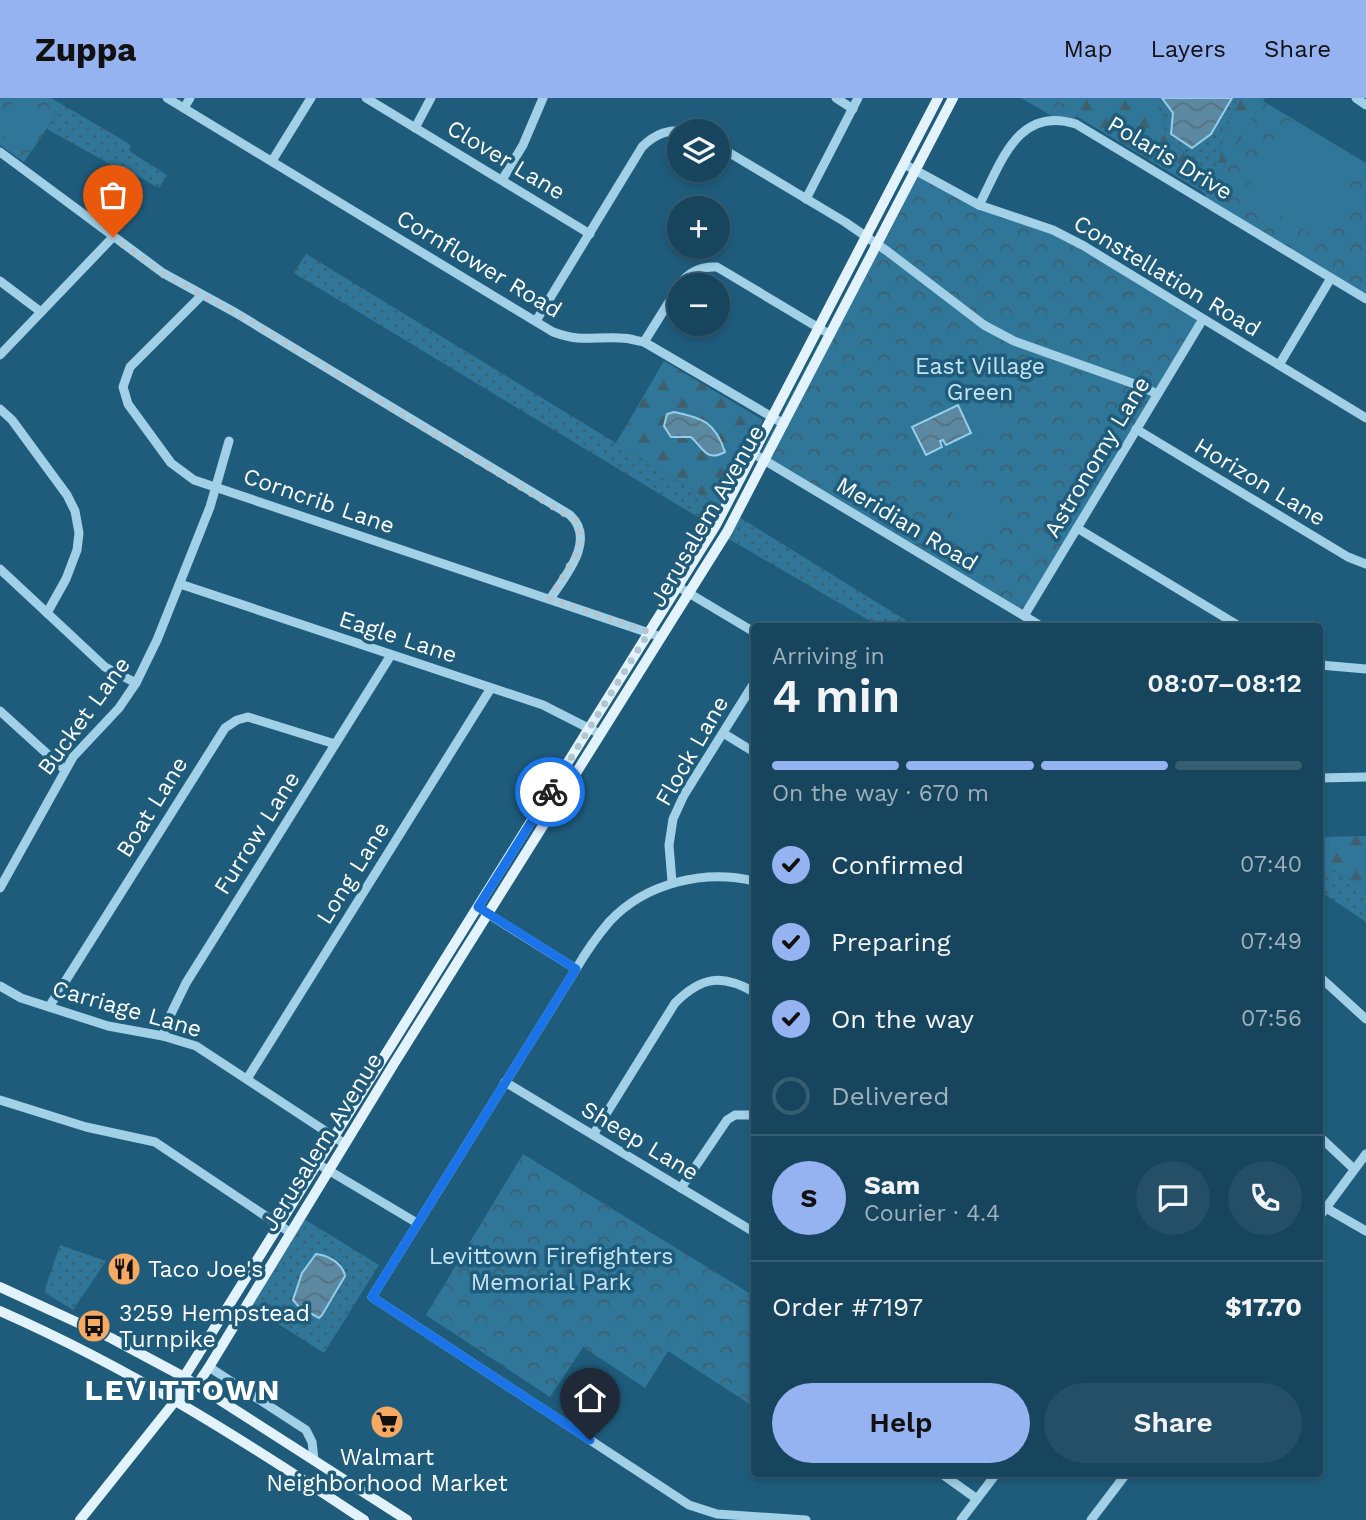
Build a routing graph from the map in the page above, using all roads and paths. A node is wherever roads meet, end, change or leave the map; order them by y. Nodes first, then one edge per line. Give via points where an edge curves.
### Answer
1 (167, 98) edge
2 (190, 98) edge
3 (311, 98) edge
4 (366, 98) edge
5 (431, 98) edge
6 (542, 98) edge
7 (836, 98) edge
8 (858, 98) edge
9 (939, 98) edge
10 (953, 98) edge
11 (1356, 98) edge
12 (1366, 105) edge
13 (184, 108) junction
14 (853, 109) junction
15 (415, 128) junction
16 (667, 131) edge
17 (0, 152) edge
18 (730, 153) edge
19 (272, 161) junction
20 (904, 164) junction
21 (916, 171) junction
22 (502, 180) junction
23 (806, 200) junction
24 (979, 205) junction
25 (590, 234) junction
26 (113, 237) junction
27 (866, 239) junction
28 (877, 245) junction
29 (690, 273) edge
30 (728, 273) edge
31 (730, 274) edge
32 (1331, 278) junction
33 (0, 281) edge
34 (202, 295) junction
35 (1366, 299) edge
36 (667, 305) edge
37 (41, 312) junction
38 (1203, 319) junction
39 (536, 321) junction
40 (819, 328) junction
41 (831, 335) junction
42 (644, 342) junction
43 (0, 355) edge
44 (1279, 365) junction
45 (1157, 394) junction
46 (0, 409) edge
47 (772, 417) junction
48 (1366, 418) edge
49 (784, 424) junction
50 (1136, 429) junction
51 (229, 441) dead end
52 (754, 454) junction
53 (765, 461) junction
54 (215, 487) junction
55 (1077, 528) junction
56 (1366, 564) edge
57 (0, 569) edge
58 (180, 584) junction
59 (677, 586) junction
60 (689, 593) junction
61 (550, 599) junction
62 (47, 613) junction
63 (1024, 616) junction
64 (1036, 623) edge
65 (1234, 623) edge
66 (751, 630) edge
67 (649, 632) junction
68 (661, 637) junction
69 (391, 655) junction
70 (1323, 665) edge
71 (1366, 669) edge
72 (136, 683) junction
73 (491, 688) junction
74 (751, 688) edge
75 (0, 711) edge
76 (590, 729) junction
77 (723, 733) junction
78 (600, 734) junction
79 (335, 744) junction
80 (751, 750) edge
81 (65, 770) junction
82 (1366, 777) edge
83 (1323, 778) edge
84 (751, 881) edge
85 (672, 882) junction
86 (0, 888) edge
87 (478, 907) junction
88 (488, 914) junction
89 (576, 969) junction
90 (1323, 980) edge
91 (0, 986) edge
92 (751, 990) edge
93 (49, 1007) junction
94 (1366, 1018) edge
95 (163, 1036) junction
96 (247, 1079) junction
97 (505, 1082) junction
98 (0, 1100) edge
99 (751, 1115) edge
100 (593, 1135) junction
101 (335, 1138) junction
102 (1323, 1141) edge
103 (345, 1144) junction
104 (1366, 1154) edge
105 (318, 1165) junction
106 (1354, 1169) junction
107 (329, 1171) junction
108 (681, 1188) junction
109 (1323, 1212) edge
110 (417, 1223) junction
111 (279, 1225) junction
112 (751, 1230) edge
113 (1366, 1231) edge
114 (291, 1233) junction
115 (0, 1286) edge
116 (0, 1311) edge
117 (209, 1367) junction
118 (184, 1377) junction
119 (197, 1385) junction
120 (176, 1400) junction
121 (314, 1459) junction
122 (947, 1477) edge
123 (994, 1477) edge
124 (1124, 1477) edge
125 (977, 1499) junction
126 (1094, 1519) edge
127 (80, 1520) edge
128 (364, 1520) edge
129 (407, 1520) edge
130 (806, 1520) edge
131 (961, 1520) edge

1 - 13 street, Cornflower Road
2 - 13 street
3 - 19 street
4 - 15 street, Clover Lane
5 - 15 street
6 - 22 street via 523,145
7 - 14 street
8 - 14 street
9 - 20 main road, Jerusalem Avenue
10 - 21 main road, Jerusalem Avenue
11 - 12 street
13 - 19 street, Cornflower Road
14 - 23 street
15 - 22 street, Clover Lane
16 - 25 street via 642,147
17 - 26 street
18 - 23 street
19 - 39 street, Cornflower Road
20 - 21 street, Constellation Road
20 - 27 main road, Jerusalem Avenue
21 - 24 street, Constellation Road
21 - 28 main road, Jerusalem Avenue
22 - 25 street, Clover Lane
23 - 27 street
24 - 32 street, Polaris Drive via 1021,132 1044,120 1065,120
24 - 38 street, Constellation Road via 1053,230
25 - 39 street
26 - 34 street via 163,274
26 - 37 street
27 - 28 street
27 - 40 main road, Jerusalem Avenue
28 - 41 main road, Jerusalem Avenue
28 - 45 street via 984,325 1014,341
29 - 30 street via 704,267
31 - 40 street
32 - 35 street, Polaris Drive
32 - 44 street
33 - 37 street
34 - 54 street, Corncrib Lane via 130,367 123,387 128,404 172,463 194,480
34 - 61 street via 570,515 579,527 580,548
36 - 42 street
37 - 43 street
38 - 44 street, Constellation Road
38 - 45 street, Astronomy Lane
39 - 42 street, Cornflower Road via 569,338
40 - 41 street
40 - 47 main road, Jerusalem Avenue
41 - 49 main road, Jerusalem Avenue
42 - 47 street, Cornflower Road
44 - 48 street, Constellation Road
45 - 50 street, Astronomy Lane
46 - 62 street via 67,495 75,512 77,550
47 - 49 street, Cornflower Road
47 - 52 main road, Jerusalem Avenue
49 - 53 main road, Jerusalem Avenue
50 - 55 street, Astronomy Lane
50 - 56 street, Horizon Lane
51 - 54 street, Bucket Lane
52 - 53 street, Meridian Road
52 - 59 main road, Jerusalem Avenue
53 - 60 main road, Jerusalem Avenue
53 - 63 street, Meridian Road
54 - 58 street, Bucket Lane
54 - 61 street, Corncrib Lane
55 - 63 street, Astronomy Lane
55 - 65 street
57 - 62 street
58 - 69 street, Eagle Lane
58 - 72 street, Bucket Lane
59 - 60 street
59 - 67 main road, Jerusalem Avenue
60 - 66 street
60 - 68 main road, Jerusalem Avenue
61 - 67 street, Corncrib Lane
62 - 72 street via 106,667
63 - 64 street, Meridian Road
67 - 68 street, Corncrib Lane
67 - 76 main road, Jerusalem Avenue
68 - 78 main road, Jerusalem Avenue
69 - 73 street, Eagle Lane
69 - 79 street, Furrow Lane
70 - 71 street
72 - 81 street, Bucket Lane
73 - 76 street, Eagle Lane via 543,705
73 - 96 street, Long Lane
74 - 77 street, Flock Lane
75 - 81 street
76 - 78 street, Eagle Lane
76 - 87 main road, Jerusalem Avenue
77 - 80 street
77 - 85 street, Flock Lane via 673,819 669,845
78 - 88 main road, Jerusalem Avenue
79 - 93 street, Boat Lane via 248,717 225,728
79 - 95 street, Furrow Lane via 186,983
81 - 86 street, Bucket Lane
82 - 83 street
84 - 85 street via 722,877
85 - 89 street via 637,900 612,920
87 - 88 street
87 - 101 main road, Jerusalem Avenue
88 - 89 street
88 - 103 main road, Jerusalem Avenue
89 - 97 street
90 - 94 street
91 - 93 street, Carriage Lane
92 - 100 street via 716,980 686,992
93 - 95 street, Carriage Lane via 108,1026
95 - 96 street, Carriage Lane via 196,1046
96 - 101 street, Carriage Lane
97 - 100 street, Sheep Lane
97 - 110 street
98 - 111 street via 155,1142
99 - 108 street via 727,1120
100 - 108 street, Sheep Lane
101 - 103 street, Carriage Lane
101 - 105 main road, Jerusalem Avenue
102 - 106 street
103 - 107 main road, Jerusalem Avenue
104 - 106 street
105 - 107 street
105 - 111 main road, Jerusalem Avenue
106 - 109 street
107 - 110 street
107 - 114 main road, Jerusalem Avenue
108 - 112 street, Sheep Lane
109 - 113 street
110 - 130 street via 372,1297 689,1505 717,1514
111 - 114 street
111 - 118 main road, Jerusalem Avenue
114 - 117 main road, Jerusalem Avenue
115 - 118 main road
116 - 120 main road
117 - 119 main road, Jerusalem Avenue
117 - 121 street via 306,1430
118 - 119 main road
118 - 120 main road, Jerusalem Avenue
119 - 120 main road, Jerusalem Avenue
119 - 121 main road
120 - 127 main road
120 - 128 main road
121 - 129 main road
122 - 125 street
123 - 125 street
124 - 126 street
125 - 131 street

